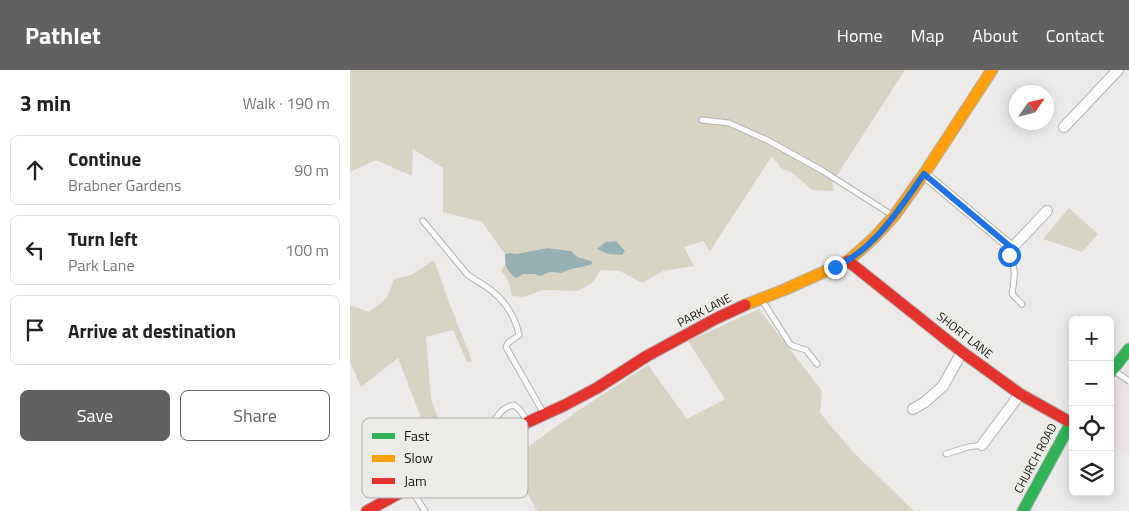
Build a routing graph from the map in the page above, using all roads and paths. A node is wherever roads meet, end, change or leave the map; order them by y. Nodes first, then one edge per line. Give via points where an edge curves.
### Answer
1 (992, 70) edge
2 (1118, 70) edge
3 (702, 120) dead end
4 (1064, 127) dead end
5 (924, 174) junction
6 (1047, 211) dead end
7 (894, 216) junction
8 (423, 221) dead end
9 (1012, 248) junction
10 (848, 261) junction
11 (761, 299) junction
12 (1022, 304) dead end
13 (1129, 349) edge
14 (962, 352) junction
15 (817, 364) dead end
16 (1114, 368) edge
17 (1114, 372) edge
18 (1129, 381) edge
19 (1020, 394) junction
20 (913, 409) dead end
21 (545, 415) junction
22 (496, 418) edge
23 (525, 418) edge
24 (1069, 420) edge
25 (528, 422) edge
26 (1069, 425) edge
27 (982, 445) joint
28 (946, 454) dead end
29 (391, 498) edge
30 (417, 498) edge
31 (367, 511) edge
32 (425, 511) edge
33 (1023, 511) edge

1 - 5 street, PARK LANE
2 - 4 street
3 - 7 lane via 729,123 767,140
5 - 7 street, PARK LANE
5 - 9 street
6 - 9 street
7 - 10 street, PARK LANE
8 - 21 lane via 468,274 492,290 505,304 519,335 506,347
9 - 12 lane via 1009,255 1015,281 1012,294
10 - 11 street, PARK LANE
10 - 14 street, SHORT LANE
11 - 15 lane via 790,344 806,350
11 - 21 street, PARK LANE via 686,334
13 - 16 street
14 - 19 street, SHORT LANE
14 - 20 street via 943,386
17 - 18 lane
19 - 24 street, SHORT LANE
19 - 27 street
21 - 25 street, PARK LANE
22 - 23 lane via 514,405
26 - 33 street, CHURCH ROAD
27 - 28 lane
29 - 31 street, PARK LANE
30 - 32 lane

